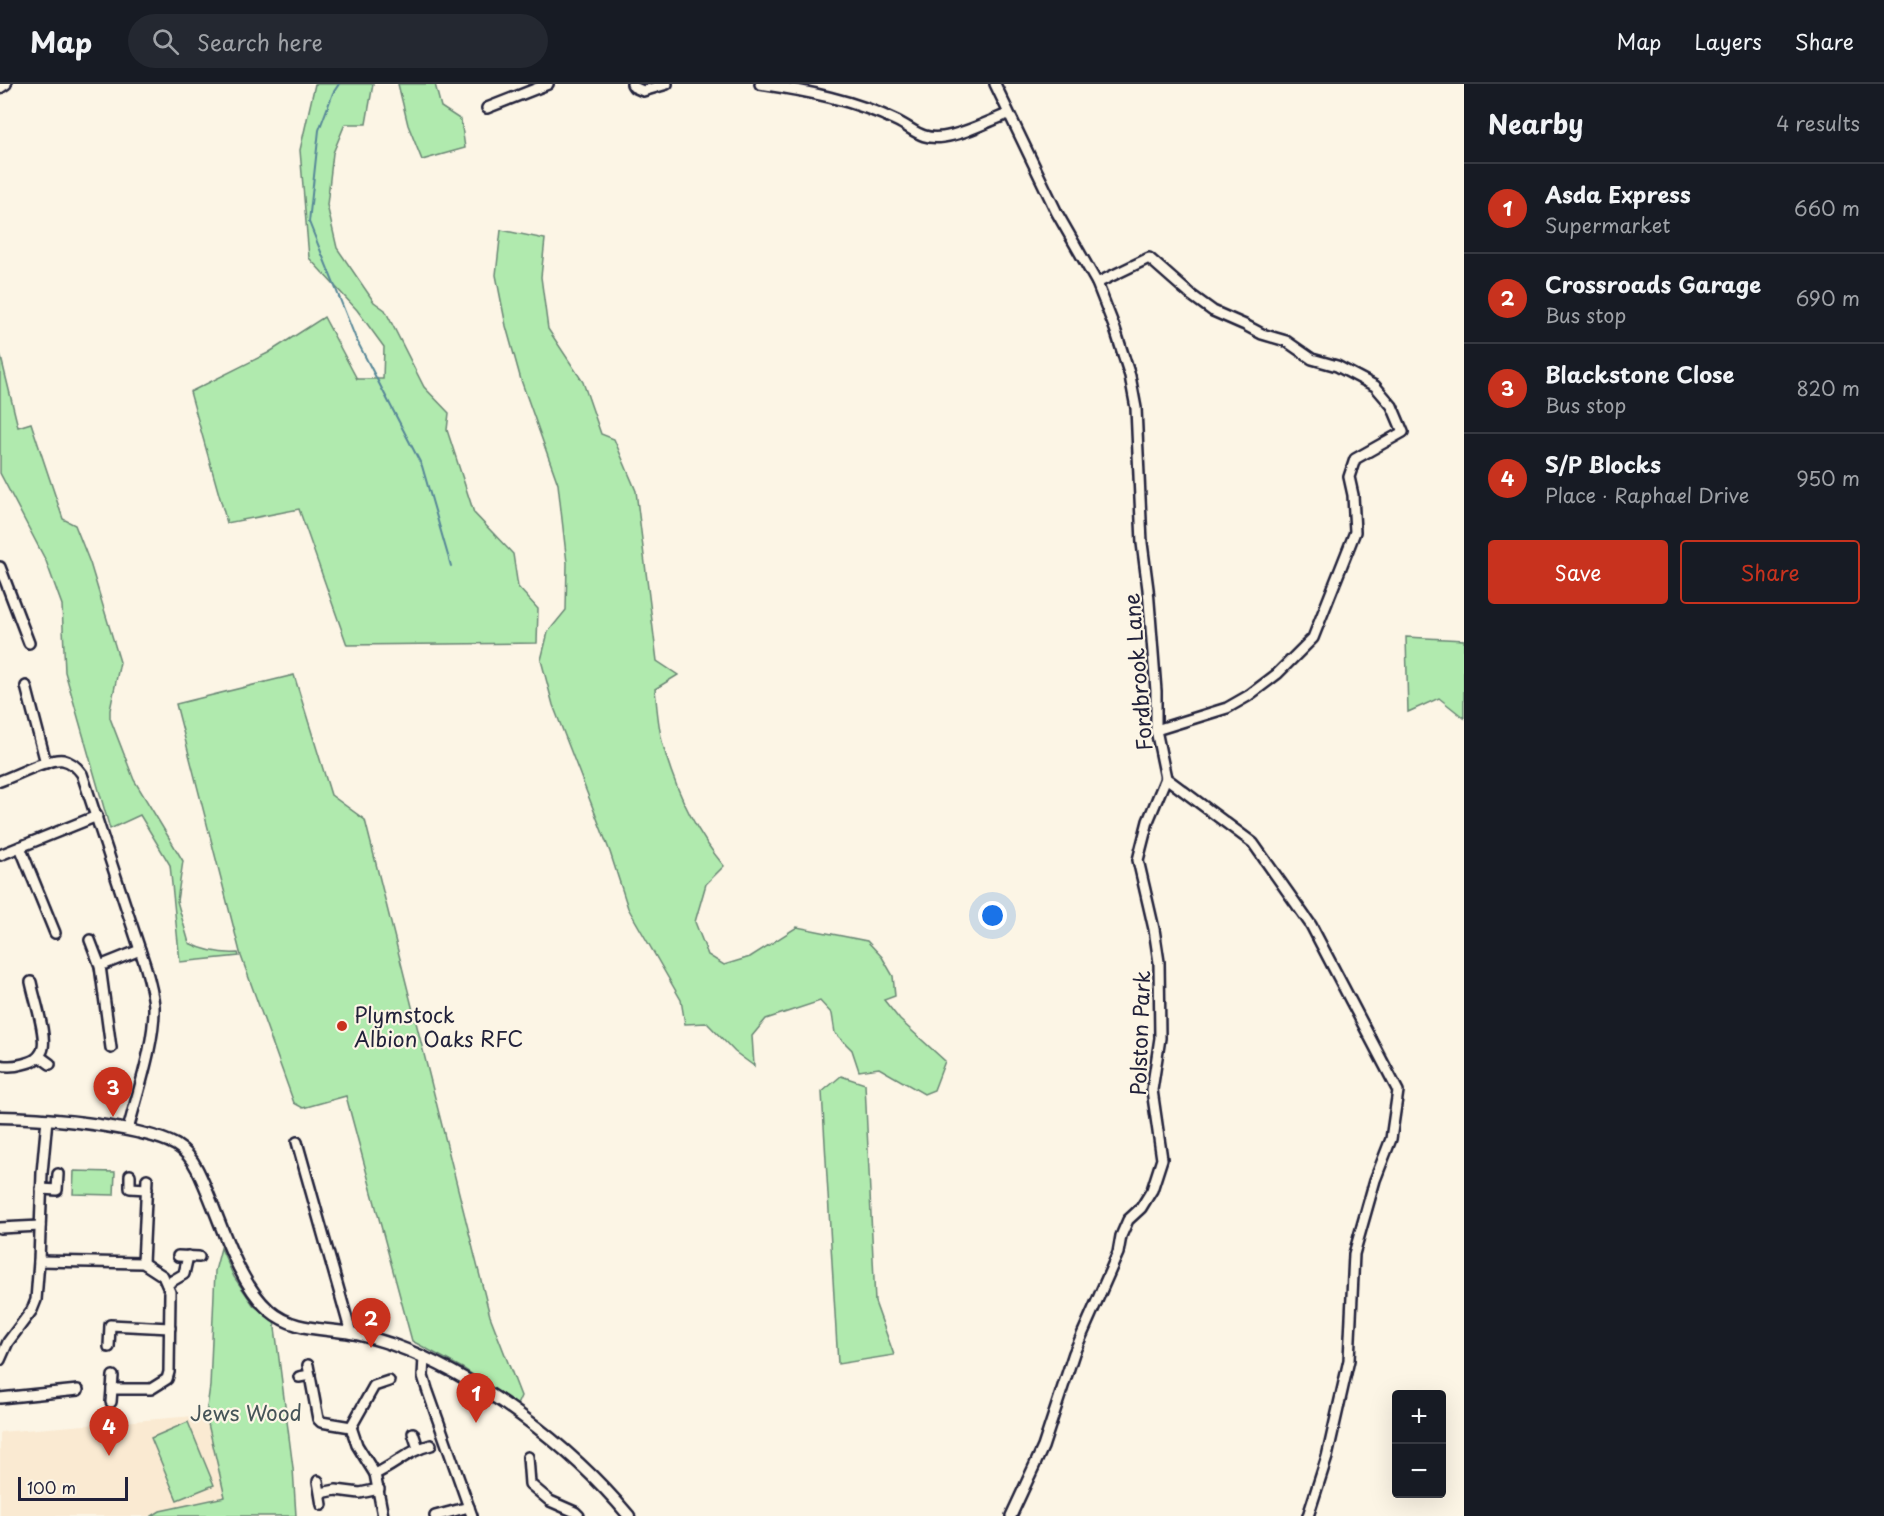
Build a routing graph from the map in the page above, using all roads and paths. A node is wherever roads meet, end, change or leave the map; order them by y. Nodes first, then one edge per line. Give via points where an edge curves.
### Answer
1 (6, 84) edge
2 (548, 84) edge
3 (632, 84) edge
4 (667, 84) edge
5 (760, 84) edge
6 (995, 84) edge
7 (0, 88) edge
8 (487, 108) dead end
9 (1008, 114) junction
10 (1097, 283) junction
11 (0, 567) edge
12 (10, 594) junction
13 (0, 598) edge
14 (29, 643) dead end
15 (25, 694) dead end
16 (1156, 730) junction
17 (46, 763) junction
18 (1166, 777) junction
19 (0, 781) edge
20 (97, 816) junction
21 (20, 847) junction
22 (0, 855) edge
23 (55, 933) dead end
24 (90, 940) dead end
25 (140, 950) junction
26 (100, 966) junction
27 (31, 982) dead end
28 (111, 1048) dead end
29 (39, 1056) junction
30 (50, 1064) dead end
31 (0, 1065) edge
32 (0, 1117) edge
33 (46, 1119) junction
34 (128, 1130) junction
35 (297, 1142) dead end
36 (58, 1174) dead end
37 (130, 1175) dead end
38 (41, 1189) junction
39 (40, 1226) junction
40 (0, 1228) edge
41 (199, 1257) dead end
42 (39, 1261) junction
43 (143, 1263) junction
44 (167, 1284) junction
45 (170, 1328) junction
46 (351, 1333) junction
47 (109, 1347) dead end
48 (2, 1350) edge
49 (424, 1357) junction
50 (0, 1360) edge
51 (112, 1376) dead end
52 (298, 1377) dead end
53 (389, 1381) dead end
54 (112, 1389) junction
55 (78, 1390) dead end
56 (0, 1398) edge
57 (111, 1402) dead end
58 (351, 1427) junction
59 (413, 1433) dead end
60 (430, 1445) dead end
61 (418, 1448) junction
62 (528, 1457) dead end
63 (375, 1474) junction
64 (318, 1481) dead end
65 (379, 1489) junction
66 (321, 1493) junction
67 (322, 1505) dead end
68 (470, 1511) edge
69 (383, 1516) edge
70 (435, 1516) edge
71 (579, 1516) edge
72 (629, 1516) edge
73 (1011, 1516) edge
74 (1308, 1516) edge

1 - 7 street
2 - 8 street
3 - 4 street via 643,92
5 - 9 street via 852,103 889,117 920,136 942,138
6 - 9 street, Fordbrook Lane
9 - 10 street, Fordbrook Lane
10 - 16 street, Fordbrook Lane via 1130,376 1136,408
10 - 16 street via 1149,258 1213,311 1286,341 1312,359 1337,366 1375,386 1392,406 1403,432 1355,459 1349,477 1355,532 1313,638 1248,696 1227,708
11 - 12 street
12 - 13 street
12 - 14 street
15 - 17 street
16 - 18 street, Fordbrook Lane
17 - 19 street
17 - 20 street via 66,760 76,766
18 - 73 street, Polston Park via 1138,860 1159,962 1160,1038 1152,1090 1162,1159 1152,1190 1128,1220 1121,1236 1118,1253 1074,1353 1043,1447
18 - 74 street, Fordbrook Lane via 1253,843 1311,926 1398,1091 1391,1139 1354,1254 1349,1360 1327,1457
20 - 21 street
20 - 25 street
21 - 22 street
21 - 23 street via 45,923
24 - 26 street
25 - 26 street
25 - 34 street via 154,1007 148,1050
26 - 28 street via 111,1015
27 - 29 street via 30,995 43,1040
29 - 30 street
29 - 31 street via 32,1062
32 - 33 street
33 - 34 street
33 - 38 street
34 - 46 street via 177,1145 191,1158 240,1267 268,1309 299,1326
35 - 46 street
36 - 38 street via 57,1190
37 - 43 street via 130,1188 147,1184
38 - 39 street
39 - 40 street
39 - 42 street
41 - 44 street via 183,1256 184,1274
42 - 43 street
42 - 48 street via 33,1311
43 - 44 street via 163,1276
44 - 45 street
45 - 47 street via 111,1320
45 - 54 street via 167,1379 151,1389
46 - 49 street
48 - 50 street
49 - 68 street via 423,1376
49 - 72 street via 517,1412 584,1468
51 - 54 street
52 - 58 street via 309,1370 318,1419
53 - 58 street via 374,1381
54 - 57 street
55 - 56 street via 59,1388
58 - 63 street
59 - 61 street
60 - 61 street
61 - 63 street
62 - 71 street via 530,1484 550,1502
63 - 65 street
64 - 66 street
65 - 66 street
65 - 69 street
66 - 67 street
68 - 70 street

